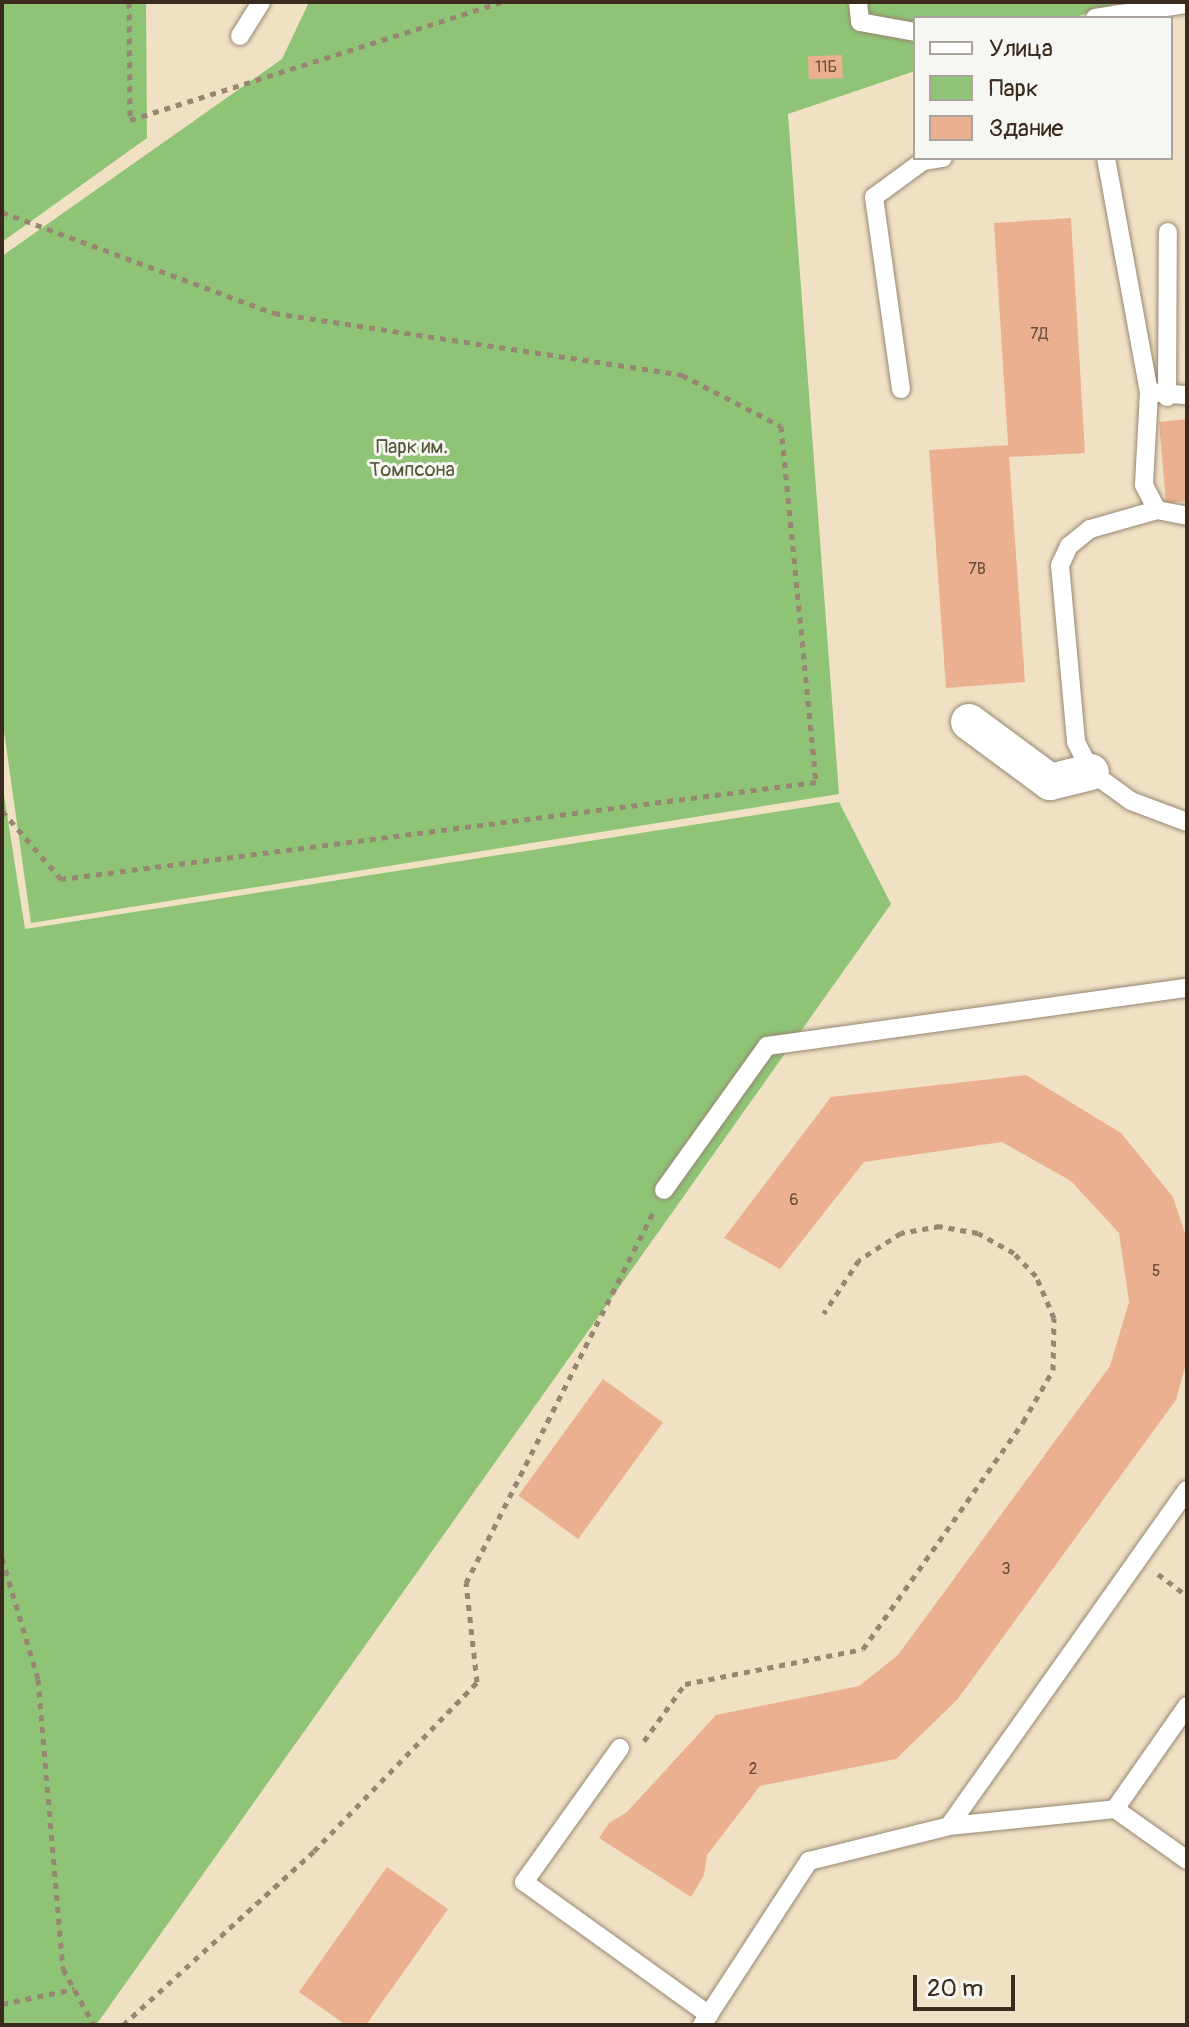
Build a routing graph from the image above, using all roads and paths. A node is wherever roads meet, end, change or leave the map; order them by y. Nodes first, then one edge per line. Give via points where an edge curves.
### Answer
1 (129, 2) edge
2 (261, 2) edge
3 (501, 2) edge
4 (858, 2) edge
5 (1187, 4) edge
6 (1108, 16) edge
7 (913, 32) edge
8 (240, 36) dead end
9 (930, 160) edge
10 (1106, 160) edge
11 (2, 212) edge
12 (1168, 232) dead end
13 (901, 389) dead end
14 (1158, 394) junction
15 (1187, 395) edge
16 (1157, 510) junction
17 (1187, 516) edge
18 (969, 722) dead end
19 (1091, 772) junction
20 (2, 811) edge
21 (1187, 822) edge
22 (1187, 988) edge
23 (664, 1190) joint
24 (824, 1313) dead end
25 (1187, 1490) edge
26 (2, 1558) edge
27 (1137, 1560) junction
28 (1187, 1596) edge
29 (1187, 1706) edge
30 (620, 1748) joint
31 (1115, 1809) junction
32 (949, 1826) junction
33 (1187, 1860) edge
34 (74, 1989) junction
35 (2, 2004) edge
36 (706, 2020) edge
37 (94, 2025) edge
38 (123, 2025) edge

1 - 3 path via 130,120
2 - 8 lane
4 - 7 lane via 860,22
5 - 6 lane
9 - 13 lane via 874,197
10 - 14 lane
11 - 20 path via 274,313 682,375 781,426 816,782 61,879
12 - 14 lane
14 - 15 lane
14 - 16 lane via 1144,485
16 - 17 lane
16 - 19 lane via 1090,529 1069,546 1060,565 1076,742
18 - 19 street via 1050,782
19 - 21 lane via 1131,801
22 - 23 lane via 767,1046
23 - 38 path via 466,1583 477,1682 314,1851
24 - 30 path via 859,1260 901,1233 940,1226 978,1233 1014,1253 1036,1276 1054,1318 1053,1370 1023,1422 863,1649 685,1684 632,1758
25 - 27 lane
26 - 34 path via 38,1679 63,1969
27 - 28 path
27 - 32 lane
29 - 31 lane
30 - 36 lane via 524,1882
31 - 32 lane
31 - 33 lane
32 - 36 lane via 809,1861
34 - 35 path
34 - 37 path

